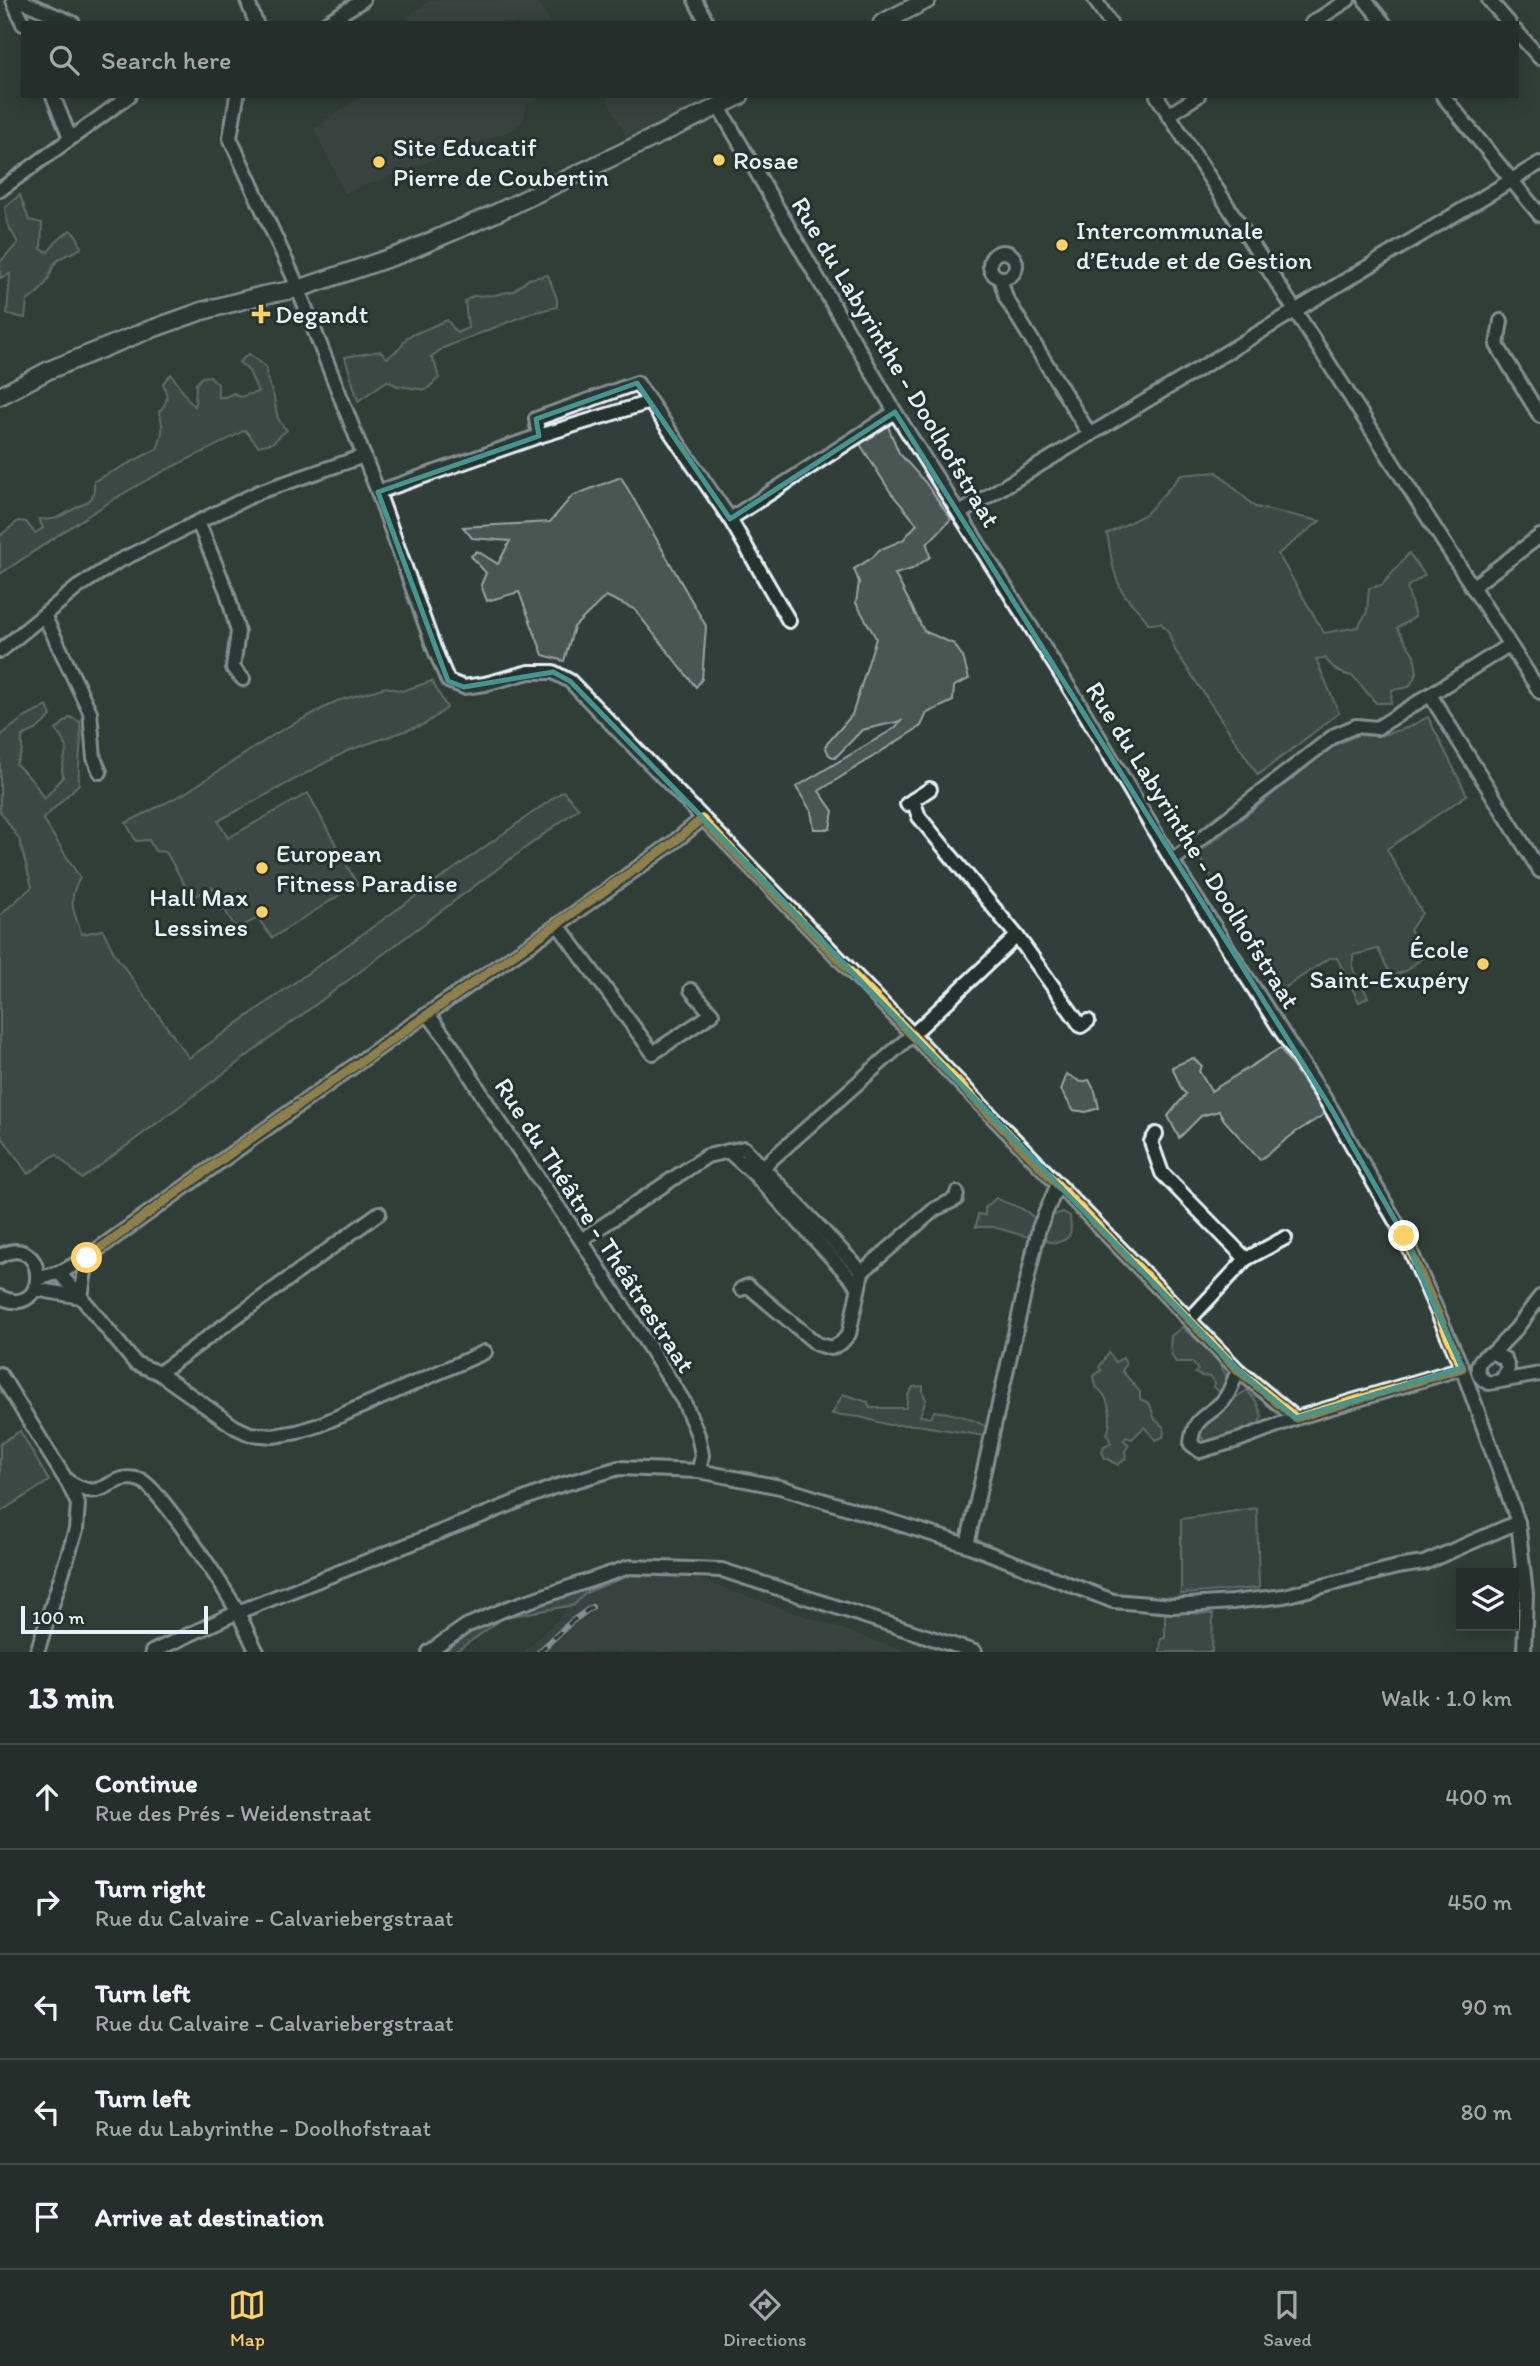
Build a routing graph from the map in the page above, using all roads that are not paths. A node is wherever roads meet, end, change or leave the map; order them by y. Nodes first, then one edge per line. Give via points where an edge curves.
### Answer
1 (13, 0) edge
2 (19, 0) edge
3 (247, 0) edge
4 (363, 0) edge
5 (695, 0) edge
6 (927, 0) edge
7 (1095, 0) edge
8 (1348, 0) edge
9 (1365, 0) edge
10 (1489, 0) edge
11 (22, 21) edge
12 (68, 21) edge
13 (255, 21) edge
14 (329, 21) edge
15 (706, 21) edge
16 (886, 21) edge
17 (1109, 21) edge
18 (1315, 21) edge
19 (1382, 21) edge
20 (1507, 21) edge
21 (1519, 34) edge
22 (1540, 58) edge
23 (54, 98) edge
24 (126, 98) edge
25 (237, 98) edge
26 (736, 98) edge
27 (1158, 98) edge
28 (1195, 98) edge
29 (1445, 98) edge
30 (719, 107) junction
31 (1168, 115) junction
32 (70, 138) junction
33 (1540, 163) edge
34 (1512, 181) junction
35 (0, 190) edge
36 (1540, 215) edge
37 (1000, 278) dead end
38 (298, 289) junction
39 (1295, 313) junction
40 (1501, 321) dead end
41 (0, 396) edge
42 (650, 402) junction
43 (895, 412) junction
44 (1540, 416) edge
45 (1090, 435) junction
46 (539, 436) junction
47 (363, 456) junction
48 (378, 492) junction
49 (960, 513) junction
50 (730, 519) junction
51 (198, 522) junction
52 (1540, 536) edge
53 (1472, 587) junction
54 (44, 615) junction
55 (789, 621) dead end
56 (1509, 645) junction
57 (0, 652) edge
58 (243, 679) dead end
59 (1540, 692) edge
60 (1430, 695) junction
61 (100, 772) dead end
62 (930, 789) dead end
63 (702, 819) junction
64 (1172, 861) junction
65 (1540, 871) edge
66 (558, 925) junction
67 (1017, 936) junction
68 (691, 990) dead end
69 (428, 1014) junction
70 (1088, 1021) dead end
71 (913, 1034) junction
72 (1156, 1134) dead end
73 (758, 1170) junction
74 (1058, 1184) junction
75 (957, 1193) dead end
76 (380, 1213) dead end
77 (1284, 1238) dead end
78 (581, 1240) junction
79 (0, 1256) edge
80 (87, 1258) junction
81 (1246, 1259) junction
82 (862, 1272) junction
83 (59, 1273) junction
84 (37, 1284) junction
85 (858, 1286) junction
86 (741, 1289) dead end
87 (82, 1297) junction
88 (1540, 1297) edge
89 (1, 1298) edge
90 (1189, 1319) junction
91 (485, 1352) dead end
92 (1493, 1353) junction
93 (1479, 1360) junction
94 (1238, 1370) junction
95 (1466, 1371) junction
96 (159, 1373) junction
97 (0, 1374) edge
98 (1540, 1374) edge
99 (1502, 1380) junction
100 (1296, 1418) junction
101 (699, 1471) junction
102 (66, 1480) junction
103 (1518, 1522) junction
104 (967, 1545) junction
105 (238, 1612) junction
106 (1525, 1649) edge
107 (37, 1652) edge
108 (152, 1652) edge
109 (257, 1652) edge
110 (429, 1652) edge
111 (975, 1652) edge

1 - 11 street
2 - 12 street
3 - 13 street
4 - 14 street
5 - 15 street
6 - 16 street
7 - 17 street
8 - 18 street
9 - 19 street
10 - 20 street
21 - 22 street
23 - 32 street
24 - 32 street
25 - 38 street via 230,138
26 - 30 street
27 - 31 street
28 - 31 street
29 - 34 street
30 - 38 street via 401,254
30 - 43 street, Rue du Labyrinthe - Doolhofstraat
31 - 39 street
32 - 35 street
33 - 34 street
34 - 36 street
34 - 39 street
37 - 45 street via 1006,298
38 - 41 street via 202,311 146,331 49,370
38 - 47 street
39 - 45 street
39 - 53 street
40 - 44 street via 1497,345
42 - 46 street
42 - 46 street via 637,383 536,419
42 - 50 street
43 - 49 street, Rue du Labyrinthe - Doolhofstraat
43 - 50 street
45 - 49 street
46 - 48 street
47 - 48 street
47 - 51 street via 259,492
48 - 63 street via 448,681 464,687 528,672 553,672 570,681
49 - 64 street, Rue du Labyrinthe - Doolhofstraat
50 - 55 street
51 - 54 street via 117,562
51 - 58 street via 227,592 238,632 233,668
52 - 53 street
53 - 56 street
54 - 57 street
54 - 61 street via 90,712 94,758
56 - 59 street
56 - 60 street
60 - 64 street via 1377,728 1356,726 1335,735
60 - 65 street
62 - 67 street via 910,802
63 - 66 street
63 - 71 street
64 - 95 street, Rue du Labyrinthe - Doolhofstraat via 1332,1110 1404,1236
66 - 68 street via 653,1053 712,1014
66 - 69 street
67 - 70 street via 1082,1026
67 - 71 street
69 - 78 street, Rue du Théâtre - Théâtrestraat
69 - 80 street
71 - 73 street
71 - 74 street
72 - 81 street via 1151,1142 1162,1173
73 - 78 street via 744,1148 707,1156
73 - 82 street
73 - 85 street
74 - 90 street
74 - 104 street via 1039,1228
75 - 82 street via 956,1199 935,1209
76 - 96 street
77 - 81 street
78 - 101 street, Rue du Théâtre - Théâtrestraat via 684,1402 698,1435
79 - 84 street via 10,1251 25,1254 36,1264
80 - 83 street
80 - 87 street
81 - 90 street
82 - 85 street
83 - 84 street
83 - 87 street
84 - 87 street
84 - 89 street via 20,1300
85 - 86 street via 849,1334 831,1348 817,1344 748,1286
87 - 96 street via 135,1363
88 - 92 street
90 - 94 street
91 - 96 street via 319,1425 262,1437 235,1427
92 - 93 street
92 - 99 street via 1507,1363
93 - 95 street
93 - 95 street via 1477,1370
94 - 100 street
94 - 100 street via 1224,1401 1192,1430 1191,1444 1206,1450
95 - 99 street via 1489,1383
95 - 100 street
95 - 103 street, Rue du Labyrinthe - Doolhofstraat
97 - 102 street
98 - 99 street
101 - 104 street via 780,1487
101 - 105 street via 619,1468 561,1485
102 - 105 street via 92,1492 127,1478 144,1481 209,1565
102 - 107 street via 78,1504 76,1530
103 - 104 street via 1424,1563 1284,1596 1173,1605 1113,1601
103 - 106 street, Rue du Labyrinthe - Doolhofstraat
105 - 108 street
105 - 109 street
110 - 111 street via 466,1626 508,1608 629,1567 722,1570

